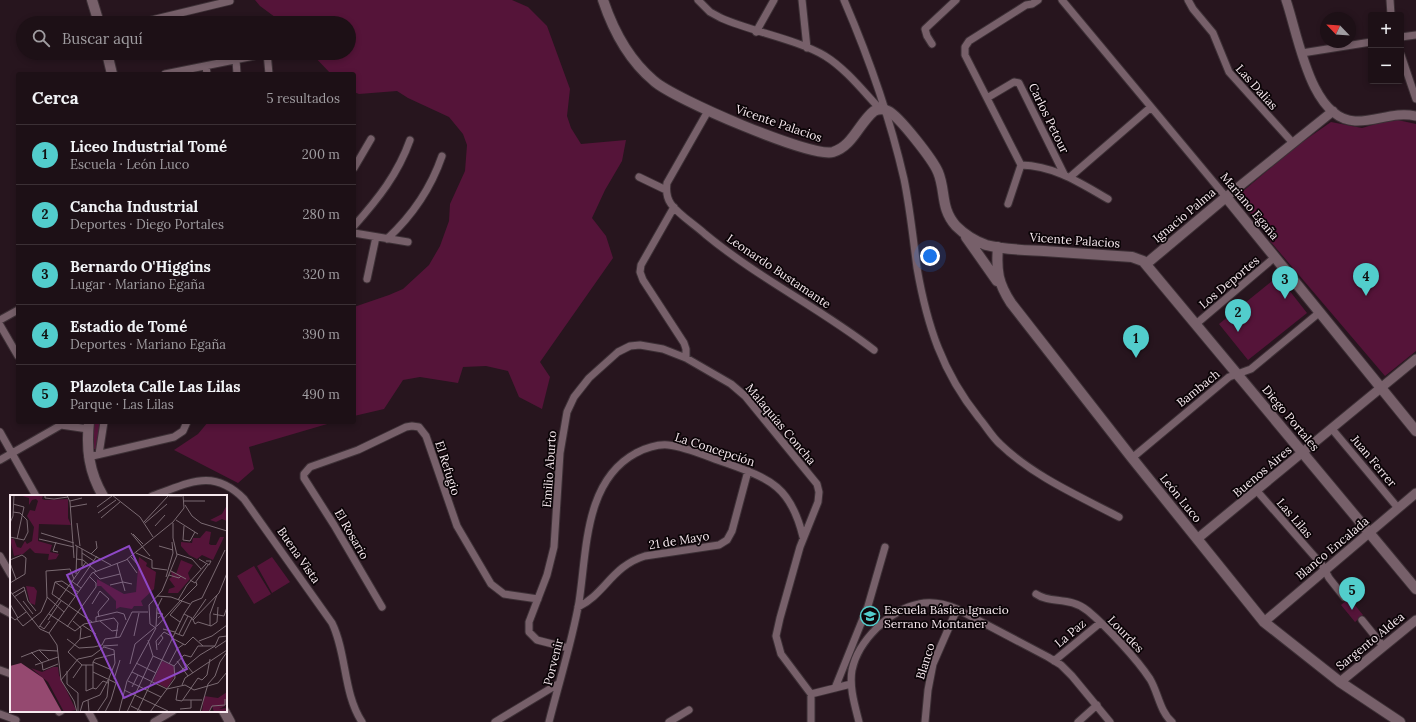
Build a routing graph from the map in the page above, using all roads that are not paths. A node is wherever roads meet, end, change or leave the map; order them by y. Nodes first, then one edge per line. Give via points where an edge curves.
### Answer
1 (92, 0) edge
2 (603, 0) edge
3 (698, 0) edge
4 (774, 0) edge
5 (802, 0) edge
6 (844, 0) edge
7 (956, 0) edge
8 (1038, 0) edge
9 (1062, 0) edge
10 (1188, 0) edge
11 (1286, 0) edge
12 (1390, 0) edge
13 (230, 1) dead end
14 (1026, 3) edge
15 (1391, 12) edge
16 (97, 16) edge
17 (168, 16) edge
18 (756, 32) junction
19 (1416, 35) edge
20 (1404, 37) edge
21 (1368, 42) edge
22 (932, 44) dead end
23 (807, 48) junction
24 (1302, 53) junction
25 (109, 60) edge
26 (236, 60) joint
27 (268, 60) edge
28 (1404, 64) edge
29 (206, 66) junction
30 (112, 72) edge
31 (182, 72) edge
32 (207, 72) edge
33 (237, 72) edge
34 (269, 72) edge
35 (987, 98) junction
36 (1416, 99) edge
37 (1151, 107) junction
38 (882, 109) junction
39 (708, 111) junction
40 (1333, 112) junction
41 (1416, 116) edge
42 (371, 139) dead end
43 (410, 140) dead end
44 (1293, 143) junction
45 (442, 156) dead end
46 (356, 165) edge
47 (1022, 165) junction
48 (1067, 176) junction
49 (639, 177) dead end
50 (666, 190) junction
51 (1226, 197) junction
52 (1108, 199) dead end
53 (1008, 204) dead end
54 (674, 207) junction
55 (356, 224) edge
56 (962, 232) junction
57 (356, 234) edge
58 (376, 237) junction
59 (388, 239) junction
60 (408, 242) dead end
61 (998, 247) junction
62 (1276, 257) junction
63 (1146, 264) junction
64 (367, 279) dead end
65 (1000, 286) junction
66 (16, 311) edge
67 (1320, 312) junction
68 (0, 320) edge
69 (1196, 324) junction
70 (0, 325) edge
71 (874, 350) dead end
72 (16, 353) edge
73 (686, 358) junction
74 (1416, 359) edge
75 (1237, 374) junction
76 (1381, 388) junction
77 (58, 424) edge
78 (104, 424) edge
79 (186, 424) edge
80 (88, 425) edge
81 (1332, 428) junction
82 (1416, 431) edge
83 (0, 432) edge
84 (1302, 452) junction
85 (12, 453) junction
86 (99, 454) junction
87 (88, 457) junction
88 (1132, 458) junction
89 (0, 460) edge
90 (748, 471) junction
91 (304, 474) joint
92 (1257, 491) junction
93 (1416, 493) edge
94 (35, 495) edge
95 (103, 495) edge
96 (155, 495) edge
97 (1398, 508) junction
98 (1119, 517) dead end
99 (1369, 533) junction
100 (804, 537) junction
101 (1197, 539) junction
102 (885, 547) dead end
103 (0, 556) edge
104 (1325, 570) junction
105 (10, 573) edge
106 (1416, 589) edge
107 (1036, 594) dead end
108 (1344, 598) dead end
109 (538, 599) junction
110 (382, 607) dead end
111 (578, 607) junction
112 (0, 608) edge
113 (957, 610) junction
114 (10, 613) edge
115 (1362, 620) dead end
116 (1416, 620) edge
117 (1264, 622) junction
118 (1100, 623) junction
119 (1383, 646) junction
120 (568, 648) junction
121 (1054, 661) junction
122 (843, 667) junction
123 (0, 670) edge
124 (852, 670) junction
125 (10, 674) edge
126 (1340, 682) junction
127 (558, 684) junction
128 (851, 684) junction
129 (835, 688) junction
130 (811, 694) junction
131 (1097, 705) junction
132 (689, 710) dead end
133 (89, 712) edge
134 (171, 712) edge
135 (225, 712) edge
136 (0, 714) edge
137 (16, 720) dead end
138 (94, 722) edge
139 (154, 722) edge
140 (230, 722) edge
141 (362, 722) edge
142 (494, 722) edge
143 (549, 722) edge
144 (669, 722) edge
145 (811, 722) edge
146 (858, 722) edge
147 (925, 722) edge
148 (1078, 722) edge
149 (1110, 722) edge
150 (1172, 722) edge
151 (1400, 722) edge

1 - 16 main road
2 - 39 main road, Vicente Palacios via 619,37 646,74 666,91
3 - 18 street via 715,16
4 - 18 street
5 - 23 street
6 - 38 street via 868,59
7 - 22 street via 925,29
8 - 14 street via 1032,4
9 - 37 street, Mariano Egaña
10 - 44 street, Las Dalias via 1213,33 1229,72
11 - 24 street
12 - 15 street
13 - 17 street
14 - 35 street via 969,41 965,47 965,55
18 - 23 street
19 - 20 street
21 - 24 street
23 - 38 street via 837,65
24 - 40 street via 1311,81
25 - 30 main road
26 - 29 street
26 - 33 street
27 - 34 street
28 - 36 street
29 - 31 street
29 - 32 street
35 - 47 street
35 - 48 street, Carlos Petour via 1014,82 1019,83
37 - 48 street
37 - 51 street, Mariano Egaña
38 - 39 main road, Vicente Palacios via 871,113 842,148 830,152 800,146
38 - 56 main road, Vicente Palacios via 890,112 898,120 935,166 940,178 945,208 951,220
38 - 98 street via 904,180 927,315 951,379 1000,444 1035,470
39 - 50 street via 669,179
40 - 41 street via 1342,118 1356,121 1401,114
40 - 44 street, Ignacio Palma
42 - 46 street
43 - 55 street via 390,181
44 - 51 street, Ignacio Palma
45 - 59 street via 421,201
47 - 48 street, Carlos Petour via 1041,167
47 - 53 street
48 - 52 street, Carlos Petour
49 - 50 street
50 - 54 street
51 - 62 main road, Mariano Egaña
51 - 63 main road, Ignacio Palma
54 - 71 street, Leonardo Bustamante via 745,264
54 - 73 street via 642,261 640,272 684,343
56 - 61 main road, Vicente Palacios via 980,242
56 - 65 main road
57 - 58 street
58 - 59 street
58 - 64 street
59 - 60 street
61 - 63 main road, Vicente Palacios via 1132,257
61 - 65 main road, León Luco via 997,270
62 - 67 main road, Mariano Egaña
62 - 69 street, Los Deportes
63 - 69 main road, Diego Portales
65 - 88 main road, León Luco
66 - 68 street
67 - 75 street, Bambach via 1251,368
67 - 76 main road, Mariano Egaña
69 - 75 main road, Diego Portales
70 - 72 street
73 - 100 street, Malaquías Concha via 738,389 815,481 819,492 818,502
73 - 109 street, Emilio Aburto via 656,347 630,346 603,363 574,397 565,418 561,441 554,547
74 - 76 street, Buenos Aires
75 - 84 main road, Diego Portales
75 - 88 street, Bambach via 1229,377
76 - 81 street, Buenos Aires
76 - 82 main road, Mariano Egaña
77 - 80 street
77 - 85 street
78 - 86 street
79 - 86 street via 183,432 171,438
80 - 87 main road
81 - 84 street, Buenos Aires
81 - 97 street, Juan Ferrer
83 - 85 street
84 - 92 street, Buenos Aires
84 - 99 main road, Diego Portales
85 - 89 street
85 - 94 street
86 - 87 street
87 - 95 main road
88 - 101 main road, León Luco
90 - 100 street, La Concepción via 772,482 786,495
90 - 111 street, 21 de Mayo via 732,531 725,542 634,560 615,573 590,600
90 - 111 street, La Concepción via 669,445 646,448 625,460 607,480 593,514 585,548
91 - 109 street, El Refugio via 310,467 358,450 400,429 412,426 419,428 426,436 457,526 491,584 504,594
91 - 110 street, El Rosario via 304,478
92 - 101 street, Buenos Aires
92 - 104 street, Las Lilas
93 - 97 street, Blanco Encalada
96 - 141 street, Buena Vista via 206,479 226,485 244,498 332,623 338,637 354,705
97 - 99 street, Blanco Encalada
99 - 104 street, Blanco Encalada
99 - 106 main road, Diego Portales
100 - 130 street, Malaquías Concha via 780,618 776,641 783,658
101 - 117 main road, León Luco
102 - 122 street via 868,606
103 - 105 street
104 - 108 street, Las Lilas
104 - 117 street, Blanco Encalada
107 - 118 street, Lourdes via 1077,604
109 - 120 street, Emilio Aburto via 529,622 531,635 540,642
111 - 120 street, Porvenir
112 - 114 street
113 - 121 street
113 - 124 street via 929,603 912,605 902,610 883,622 872,634
113 - 147 street, Blanco via 933,664
115 - 119 street
116 - 119 street, Sargento Aldea
117 - 126 main road, León Luco
118 - 121 street, La Paz
118 - 150 street, Lourdes via 1146,674 1154,686 1165,714
119 - 126 street, Sargento Aldea
120 - 127 street, Porvenir
121 - 131 street via 1072,676
122 - 124 street
122 - 129 street
123 - 125 street
124 - 128 street
126 - 151 main road, León Luco
127 - 142 street
127 - 143 street, Porvenir
128 - 129 street
128 - 146 street
129 - 130 street
130 - 145 street
131 - 148 street
131 - 149 street
132 - 144 street
133 - 138 street
134 - 139 street
135 - 140 main road
136 - 137 street

